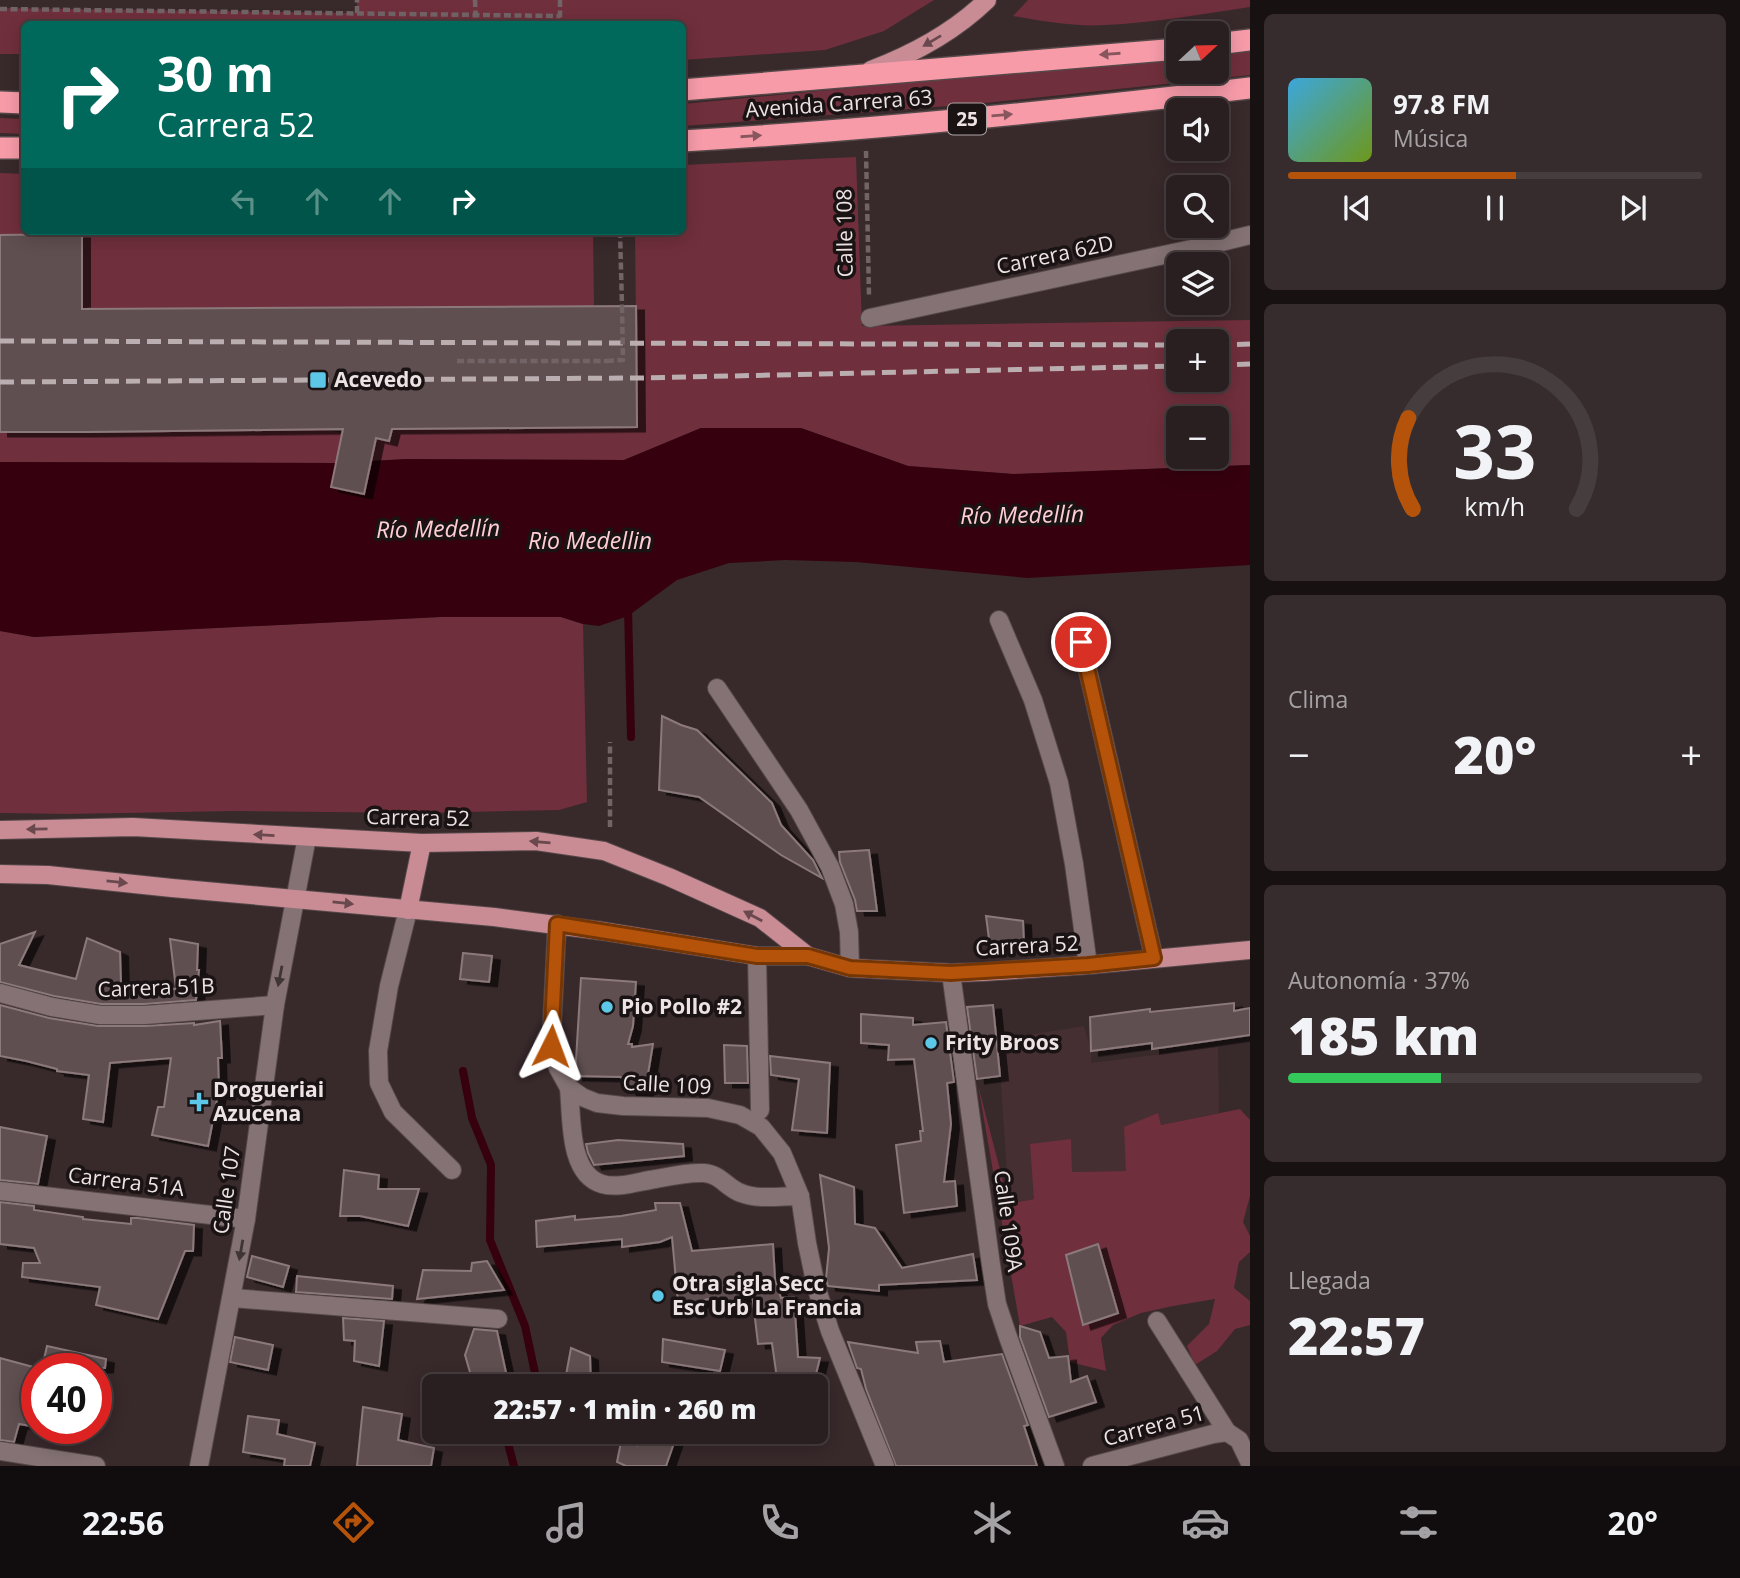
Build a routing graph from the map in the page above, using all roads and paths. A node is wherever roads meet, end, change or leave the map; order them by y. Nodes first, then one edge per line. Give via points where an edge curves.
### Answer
1 (357, 0) edge
2 (475, 0) edge
3 (560, 0) edge
4 (987, 0) edge
5 (0, 9) edge
6 (357, 13) junction
7 (476, 15) junction
8 (560, 16) junction
9 (476, 21) edge
10 (560, 21) edge
11 (1250, 40) edge
12 (1229, 42) edge
13 (1166, 50) edge
14 (858, 75) junction
15 (1250, 88) edge
16 (686, 90) edge
17 (0, 102) edge
18 (21, 103) edge
19 (686, 141) edge
20 (866, 147) dead end
21 (0, 148) edge
22 (21, 148) edge
23 (620, 235) edge
24 (1250, 235) edge
25 (870, 318) joint
26 (457, 360) dead end
27 (999, 620) dead end
28 (1081, 642) dead end
29 (717, 688) dead end
30 (610, 742) dead end
31 (610, 827) dead end
32 (0, 830) edge
33 (307, 837) junction
34 (422, 842) junction
35 (0, 874) edge
36 (296, 898) junction
37 (408, 910) junction
38 (557, 924) junction
39 (1250, 950) edge
40 (757, 956) junction
41 (808, 956) junction
42 (1154, 958) junction
43 (1088, 965) junction
44 (850, 968) junction
45 (951, 973) junction
46 (0, 993) edge
47 (275, 1005) junction
48 (575, 1093) junction
49 (760, 1110) dead end
50 (452, 1170) dead end
51 (0, 1191) edge
52 (800, 1196) junction
53 (246, 1219) junction
54 (232, 1298) junction
55 (498, 1319) dead end
56 (1157, 1321) dead end
57 (1227, 1432) junction
58 (0, 1451) edge
59 (1250, 1463) edge
60 (96, 1466) edge
61 (199, 1466) edge
62 (885, 1466) edge
63 (1055, 1466) edge
64 (1091, 1466) edge

1 - 6 path
2 - 7 path
3 - 8 path
4 -> 14 main road via 946,33
5 - 6 path
6 - 7 path
7 - 8 path
7 - 9 path
8 - 10 path
11 - 12 highway
13 -> 14 highway, Avenida Carrera 63
14 - 16 highway, Avenida Carrera 63
19 -> 15 highway, Avenida Carrera 63 / 25 via 913,124
17 - 18 highway
20 - 25 path, Calle 108
21 - 22 highway
23 - 26 path, bridge via 623,360
24 - 25 street, Carrera 62D
27 - 43 street via 1034,700 1059,783
28 - 42 street
29 - 44 street via 799,810 830,867 844,904
30 - 31 path
33 -> 32 main road, Carrera 52 via 133,827
33 - 34 main road, Carrera 52
33 - 36 street, Calle 107
34 - 37 main road
41 -> 34 main road, Carrera 52 via 760,918 604,851 536,841
35 -> 36 main road, Carrera 52
36 -> 37 main road, Carrera 52
36 -> 47 street, Calle 107
37 - 38 main road, Carrera 52
37 - 50 street via 378,1051 379,1083 393,1112
38 - 40 main road, Carrera 52
38 - 48 street via 551,1046 558,1068
39 - 42 main road, Carrera 52
40 - 41 main road, Carrera 52
40 - 49 street
41 - 44 main road, Carrera 52
42 - 43 main road, Carrera 52
43 - 45 main road, Carrera 52
44 - 45 main road, Carrera 52
45 - 63 street, Calle 109A via 997,1304
46 - 47 street, Carrera 51B via 100,1015
47 - 53 street, Calle 107
48 - 52 street, Calle 109 via 597,1103 708,1108 740,1115 761,1128 782,1153
48 - 52 street via 574,1147 589,1178 619,1185 706,1173 743,1194
51 - 53 street, Carrera 51A
52 - 62 street, Calle 109 via 830,1331
53 -> 54 street, Calle 107
54 - 55 street
54 - 61 street, Calle 107
56 - 57 street
57 - 59 street via 1239,1440
57 - 64 street, Carrera 51
58 - 60 street

